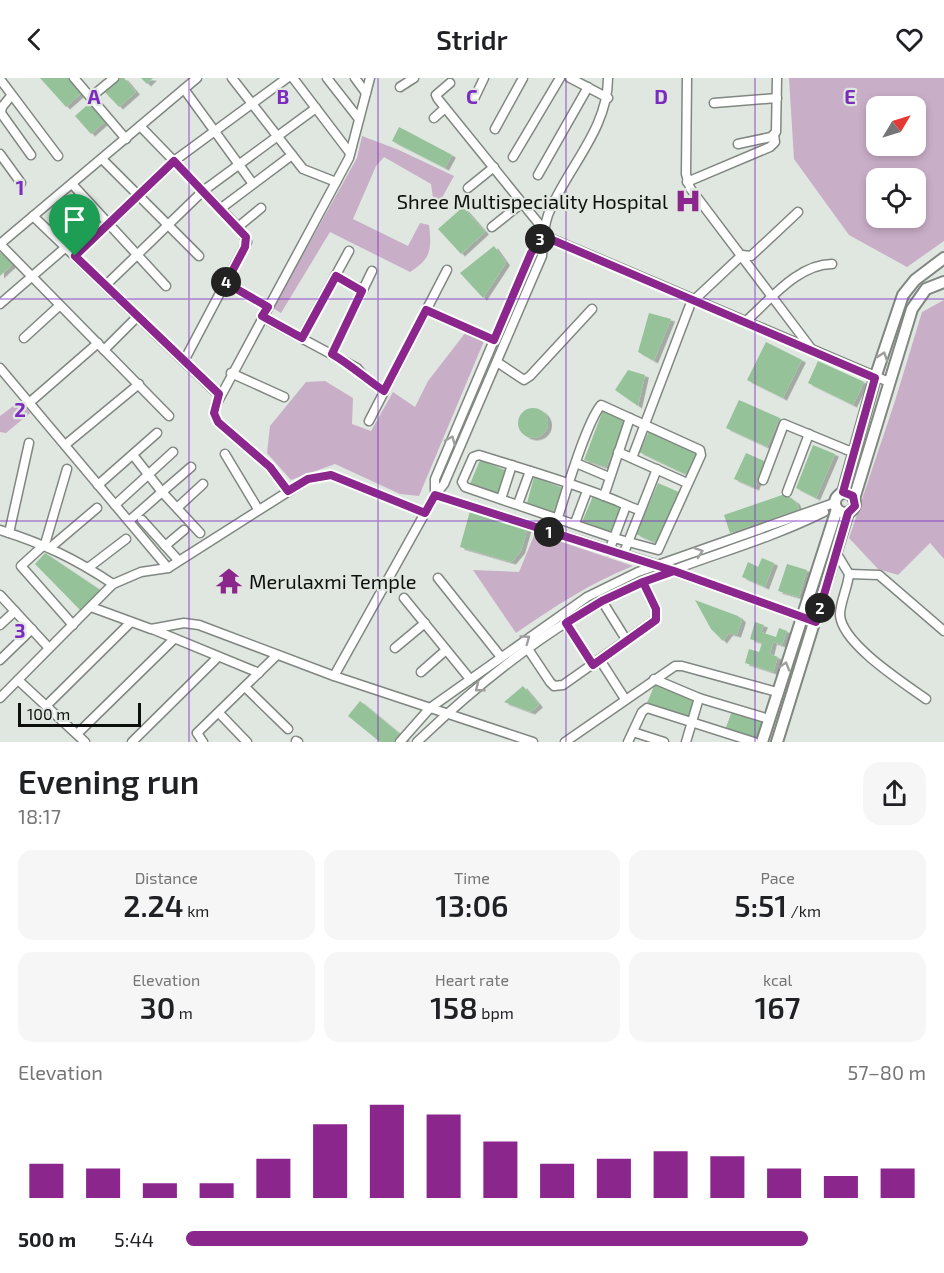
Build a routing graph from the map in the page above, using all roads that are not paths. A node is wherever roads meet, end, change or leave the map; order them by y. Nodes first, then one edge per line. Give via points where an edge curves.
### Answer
1 (74, 78) edge
2 (114, 78) edge
3 (198, 78) edge
4 (232, 78) edge
5 (287, 78) edge
6 (293, 78) edge
7 (327, 78) edge
8 (355, 78) edge
9 (370, 78) edge
10 (414, 78) edge
11 (484, 78) edge
12 (523, 78) edge
13 (560, 78) edge
14 (570, 78) edge
15 (608, 78) edge
16 (687, 78) edge
17 (777, 78) edge
18 (1, 80) edge
19 (450, 83) dead end
20 (400, 87) dead end
21 (588, 87) junction
22 (184, 89) junction
23 (366, 93) junction
24 (11, 96) junction
25 (91, 98) junction
26 (608, 98) junction
27 (777, 98) junction
28 (474, 99) dead end
29 (714, 103) dead end
30 (251, 105) junction
31 (316, 108) junction
32 (445, 108) junction
33 (434, 118) dead end
34 (359, 119) junction
35 (140, 126) junction
36 (495, 129) dead end
37 (214, 132) junction
38 (774, 135) junction
39 (277, 137) junction
40 (126, 139) junction
41 (738, 144) dead end
42 (350, 153) junction
43 (0, 154) edge
44 (31, 155) dead end
45 (292, 155) junction
46 (58, 156) dead end
47 (513, 157) dead end
48 (102, 159) junction
49 (174, 161) junction
50 (239, 165) junction
51 (494, 167) junction
52 (538, 175) dead end
53 (336, 182) junction
54 (687, 182) junction
55 (21, 183) dead end
56 (72, 184) junction
57 (253, 184) junction
58 (468, 188) dead end
59 (204, 191) junction
60 (139, 196) junction
61 (522, 203) junction
62 (261, 207) dead end
63 (220, 208) junction
64 (798, 212) dead end
65 (33, 216) junction
66 (109, 224) junction
67 (169, 226) junction
68 (238, 227) junction
69 (492, 227) dead end
70 (544, 233) junction
71 (0, 244) edge
72 (66, 247) junction
73 (349, 251) dead end
74 (138, 255) junction
75 (742, 255) junction
76 (75, 256) junction
77 (199, 256) dead end
78 (944, 258) edge
79 (832, 264) dead end
80 (447, 270) dead end
81 (372, 271) dead end
82 (336, 276) junction
83 (30, 277) junction
84 (944, 282) edge
85 (226, 283) junction
86 (106, 285) junction
87 (166, 286) dead end
88 (362, 291) junction
89 (772, 297) junction
90 (692, 300) junction
91 (0, 304) edge
92 (59, 306) junction
93 (268, 307) junction
94 (592, 309) dead end
95 (426, 310) junction
96 (138, 316) junction
97 (262, 316) junction
98 (745, 322) junction
99 (24, 338) dead end
100 (302, 338) junction
101 (494, 340) junction
102 (101, 347) junction
103 (813, 351) junction
104 (332, 354) junction
105 (184, 361) junction
106 (497, 362) junction
107 (0, 368) edge
108 (231, 373) junction
109 (875, 378) junction
110 (889, 382) junction
111 (139, 384) junction
112 (384, 391) junction
113 (219, 394) junction
114 (284, 397) dead end
115 (29, 403) junction
116 (169, 416) dead end
117 (630, 418) junction
118 (369, 421) dead end
119 (646, 425) junction
120 (157, 433) dead end
121 (809, 434) junction
122 (29, 443) dead end
123 (65, 446) junction
124 (856, 451) junction
125 (174, 452) dead end
126 (618, 452) junction
127 (225, 454) dead end
128 (133, 455) junction
129 (632, 458) junction
130 (576, 464) junction
131 (512, 465) junction
132 (190, 466) dead end
133 (67, 469) dead end
134 (657, 469) junction
135 (530, 471) junction
136 (148, 475) junction
137 (609, 477) junction
138 (763, 480) dead end
139 (687, 483) junction
140 (203, 484) dead end
141 (568, 484) junction
142 (98, 485) junction
143 (288, 491) junction
144 (587, 491) junction
145 (162, 492) junction
146 (787, 492) dead end
147 (843, 492) junction
148 (435, 495) junction
149 (604, 495) junction
150 (501, 499) junction
151 (854, 499) junction
152 (518, 504) junction
153 (115, 505) junction
154 (626, 506) junction
155 (97, 508) dead end
156 (177, 508) junction
157 (839, 508) junction
158 (258, 509) junction
159 (639, 510) junction
160 (425, 513) junction
161 (558, 517) junction
162 (142, 520) dead end
163 (129, 521) junction
164 (576, 523) junction
165 (184, 530) dead end
166 (5, 531) edge
167 (200, 533) dead end
168 (614, 538) junction
169 (126, 539) dead end
170 (627, 542) junction
171 (48, 546) junction
172 (165, 546) junction
173 (609, 551) junction
174 (837, 554) junction
175 (623, 555) junction
176 (178, 560) junction
177 (658, 566) junction
178 (88, 568) junction
179 (168, 568) junction
180 (674, 571) junction
181 (849, 574) junction
182 (438, 578) dead end
183 (643, 582) junction
184 (113, 584) junction
185 (0, 595) edge
186 (404, 598) dead end
187 (602, 601) junction
188 (92, 607) junction
189 (15, 611) junction
190 (801, 616) junction
191 (131, 622) junction
192 (816, 622) junction
193 (566, 623) junction
194 (425, 624) junction
195 (0, 625) edge
196 (73, 625) junction
197 (32, 629) junction
198 (151, 629) junction
199 (944, 631) edge
200 (174, 639) junction
201 (627, 641) junction
202 (50, 648) junction
203 (395, 648) dead end
204 (528, 649) junction
205 (446, 650) junction
206 (277, 655) junction
207 (218, 657) junction
208 (501, 657) junction
209 (0, 660) edge
210 (596, 663) junction
211 (421, 672) dead end
212 (259, 673) junction
213 (334, 676) junction
214 (654, 679) junction
215 (18, 680) junction
216 (470, 680) junction
217 (245, 687) junction
218 (777, 692) junction
219 (0, 698) edge
220 (699, 698) junction
221 (626, 699) junction
222 (926, 699) dead end
223 (46, 706) junction
224 (430, 708) junction
225 (219, 713) junction
226 (447, 713) junction
227 (769, 719) junction
228 (692, 722) junction
229 (288, 729) dead end
230 (633, 732) junction
231 (76, 734) junction
232 (85, 742) edge
233 (132, 742) edge
234 (203, 742) edge
235 (248, 742) edge
236 (400, 742) edge
237 (417, 742) edge
238 (533, 742) edge
239 (565, 742) edge
240 (628, 742) edge
241 (664, 742) edge
242 (686, 742) edge
243 (754, 742) edge
244 (762, 742) edge
245 (777, 742) edge

1 - 25 street
2 - 25 street
3 - 22 street
4 - 30 street
5 - 30 street
6 - 31 street
7 - 34 street
8 - 23 street
9 - 23 street
10 - 20 street
11 - 28 street
12 - 36 street
13 - 47 street
14 - 21 street
15 - 26 street
16 - 54 street
17 - 27 street
18 - 24 street
19 - 32 street via 436,95
21 - 26 street
21 - 52 street
22 - 35 street
22 - 37 street
23 - 34 street
24 - 44 street via 1,113
24 - 46 street
25 - 40 street
26 - 70 street via 548,215
27 - 29 street
27 - 38 street
30 - 37 street
30 - 39 street
31 - 39 street
31 - 42 street
32 - 33 street
32 - 51 street
34 - 42 street
35 - 40 street
35 - 49 street
37 - 49 street
37 - 50 street
38 - 41 street
38 - 54 street via 775,142 770,147
39 - 45 street
39 - 50 street
40 - 48 street
42 - 53 street
43 - 55 street
45 - 53 street via 308,172
45 - 57 street
48 - 56 street
48 - 60 street
49 - 59 street
49 - 60 street
50 - 57 street
50 - 59 street
51 - 58 street
51 - 61 street
53 - 93 street
54 - 75 street
56 - 65 street
56 - 66 street
57 - 63 street
59 - 63 street
59 - 67 street
60 - 66 street
60 - 67 street
61 - 69 street
61 - 70 street
62 - 68 street
63 - 68 street
64 - 75 street via 751,256
65 - 71 street
65 - 72 street
66 - 74 street
66 - 76 street
67 - 74 street
67 - 77 street
68 - 85 street via 247,242
70 - 90 street
70 - 101 street via 531,253
70 - 106 street via 542,256
71 - 83 street
72 - 76 street
72 - 83 street
73 - 82 street
74 - 86 street
74 - 87 street
75 - 89 street
75 - 90 street
76 - 86 street
109 -> 78 main road via 903,295 915,280
79 - 89 street via 815,264
80 - 95 street
81 - 88 street
82 - 88 street
82 - 100 street
83 - 91 street
83 - 92 street
84 - 110 main road via 926,288 912,309
85 - 93 street
85 - 105 street
86 - 96 street
88 - 104 street
89 - 98 street
89 - 103 street
90 - 98 street
90 - 119 street
92 - 99 street
92 - 102 street
93 - 97 street
94 - 106 street via 524,380
95 - 101 street
95 - 112 street
96 - 102 street
96 - 105 street
97 - 100 street
97 - 108 street
98 - 103 street
100 - 104 street
148 -> 101 street via 435,479
102 - 111 street
102 - 115 street
103 - 109 street
104 - 112 street via 357,368
105 - 113 street
106 - 148 street via 444,484
107 - 115 street
108 - 113 street
108 - 114 street
109 - 110 street
109 - 124 main road
110 - 151 main road
111 - 116 street
111 - 123 street
112 - 118 street
113 - 143 street via 214,413 218,422 270,467
115 - 123 street
117 - 119 street
117 - 126 street
117 - 130 street via 600,406
119 - 129 street
119 - 139 street via 700,450
120 - 128 street
121 - 124 street
121 - 138 street via 784,424
121 - 146 street
122 - 166 street
123 - 142 street
124 - 147 main road
125 - 136 street
126 - 129 street
126 - 137 street
127 - 158 street
128 - 136 street
128 - 142 street
129 - 134 street
130 - 137 street
130 - 141 street
131 - 135 street
131 - 150 street
131 - 150 street via 475,456 463,479 465,487
132 - 145 street
133 - 171 street
134 - 139 street
134 - 159 street
135 - 141 street
135 - 152 street
136 - 145 street
136 - 153 street
137 - 149 street
139 - 170 street via 659,550
140 - 156 street
141 - 144 street
141 - 161 street
142 - 153 street
143 - 158 street
143 - 160 street via 308,479 331,475
144 - 149 street
144 - 164 street
145 - 156 street
145 - 163 street
147 - 151 main road
147 - 157 main road via 837,495
148 - 160 street
148 - 173 street
149 - 154 street
150 - 152 street
151 - 157 main road via 855,506
152 - 161 street
153 - 163 street
154 - 159 street
154 - 168 street
155 - 171 street
156 - 167 street
157 - 174 main road
177 -> 157 street
157 - 180 street
157 - 190 main road
158 - 176 street
159 - 170 street
160 - 213 street
161 - 164 street
162 - 172 street
163 - 179 street
164 - 168 street
165 - 172 street
166 - 171 street
168 - 170 street
168 - 173 street
169 - 178 street
170 - 175 street
171 - 178 street
171 - 196 street via 23,562 21,568
172 - 176 street
173 - 175 street
174 - 181 street
174 - 192 main road
175 - 177 street
176 - 179 street
177 - 180 street
208 -> 177 street via 587,597
178 - 184 street
179 - 184 street via 141,572
180 - 183 street
180 - 190 street
181 - 199 street via 879,575
181 - 222 street via 840,614 844,625 868,657
182 - 208 street
183 - 187 street
183 - 201 street via 656,609 656,620
184 - 188 street
185 - 189 street
186 - 194 street
187 - 193 street
187 - 201 street
188 - 191 street
188 - 196 street
189 - 195 street
189 - 197 street
190 - 192 street
218 -> 190 main road
191 - 198 street
191 - 223 street
192 - 245 main road
193 - 204 street
193 - 210 street
194 - 203 street
194 - 205 street
196 - 202 street
197 - 202 street
197 - 209 street
198 - 200 street
198 - 206 street via 184,623 199,625
200 - 207 street
200 - 231 street
201 - 210 street
202 - 215 street
204 - 210 street via 550,682 558,687
204 -> 226 street
205 - 211 street
205 - 216 street
206 - 212 street
206 - 213 street
207 - 212 street
207 - 233 street
208 - 216 street
210 - 221 street
212 - 217 street
213 - 224 street
214 - 218 street via 668,669 682,666
214 - 220 street
214 - 221 street
215 - 219 street
215 - 223 street
216 - 224 street
217 - 225 street
217 - 229 street
218 - 227 main road
220 - 227 street
220 - 228 street
221 - 239 street
223 - 231 street
224 - 226 street
224 - 236 street
225 - 234 street via 197,734
225 - 235 street
226 - 237 street
226 - 238 street
227 - 244 main road
228 - 230 street via 647,708
228 - 242 street
228 - 243 street
230 - 240 street
230 - 241 street
231 - 232 street

